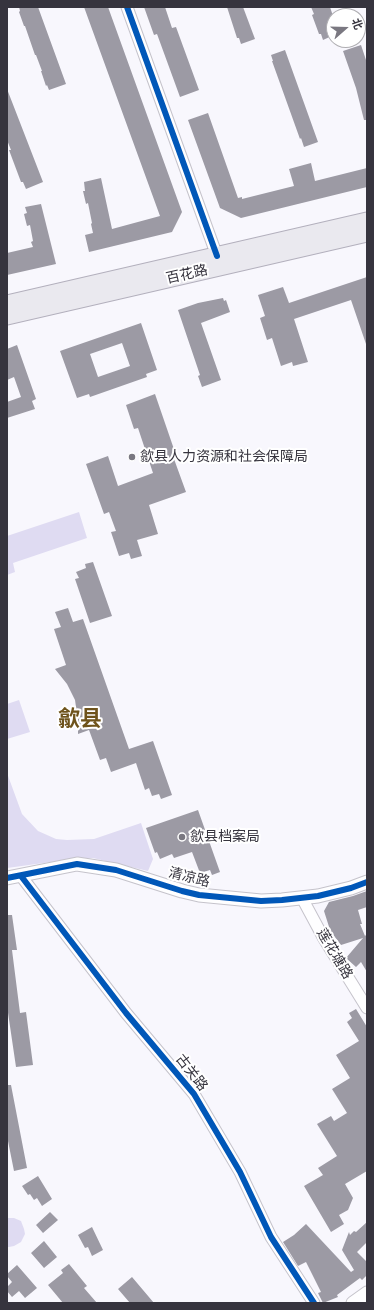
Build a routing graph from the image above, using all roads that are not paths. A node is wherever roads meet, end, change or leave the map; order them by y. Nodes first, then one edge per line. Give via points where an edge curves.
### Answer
1 (127, 7) edge
2 (367, 221) edge
3 (367, 233) edge
4 (217, 256) junction
5 (7, 304) edge
6 (7, 316) edge
7 (21, 876) junction
8 (7, 878) edge
9 (367, 882) edge
10 (302, 898) junction
11 (367, 1008) edge
12 (367, 1293) edge
13 (314, 1303) edge
14 (353, 1303) edge

1 - 4 street
2 - 4 main road, 百花路
3 - 6 main road, 百花路
4 - 5 main road, 百花路
7 - 8 street, 清凉路
7 - 10 street, 清凉路 via 77,864 116,870 199,895 262,901
7 - 13 street, 古关路 via 126,1013 194,1094 240,1172 271,1237
9 - 10 street, 清凉路 via 335,892
10 - 11 street, 莲花塘路
12 - 14 street

